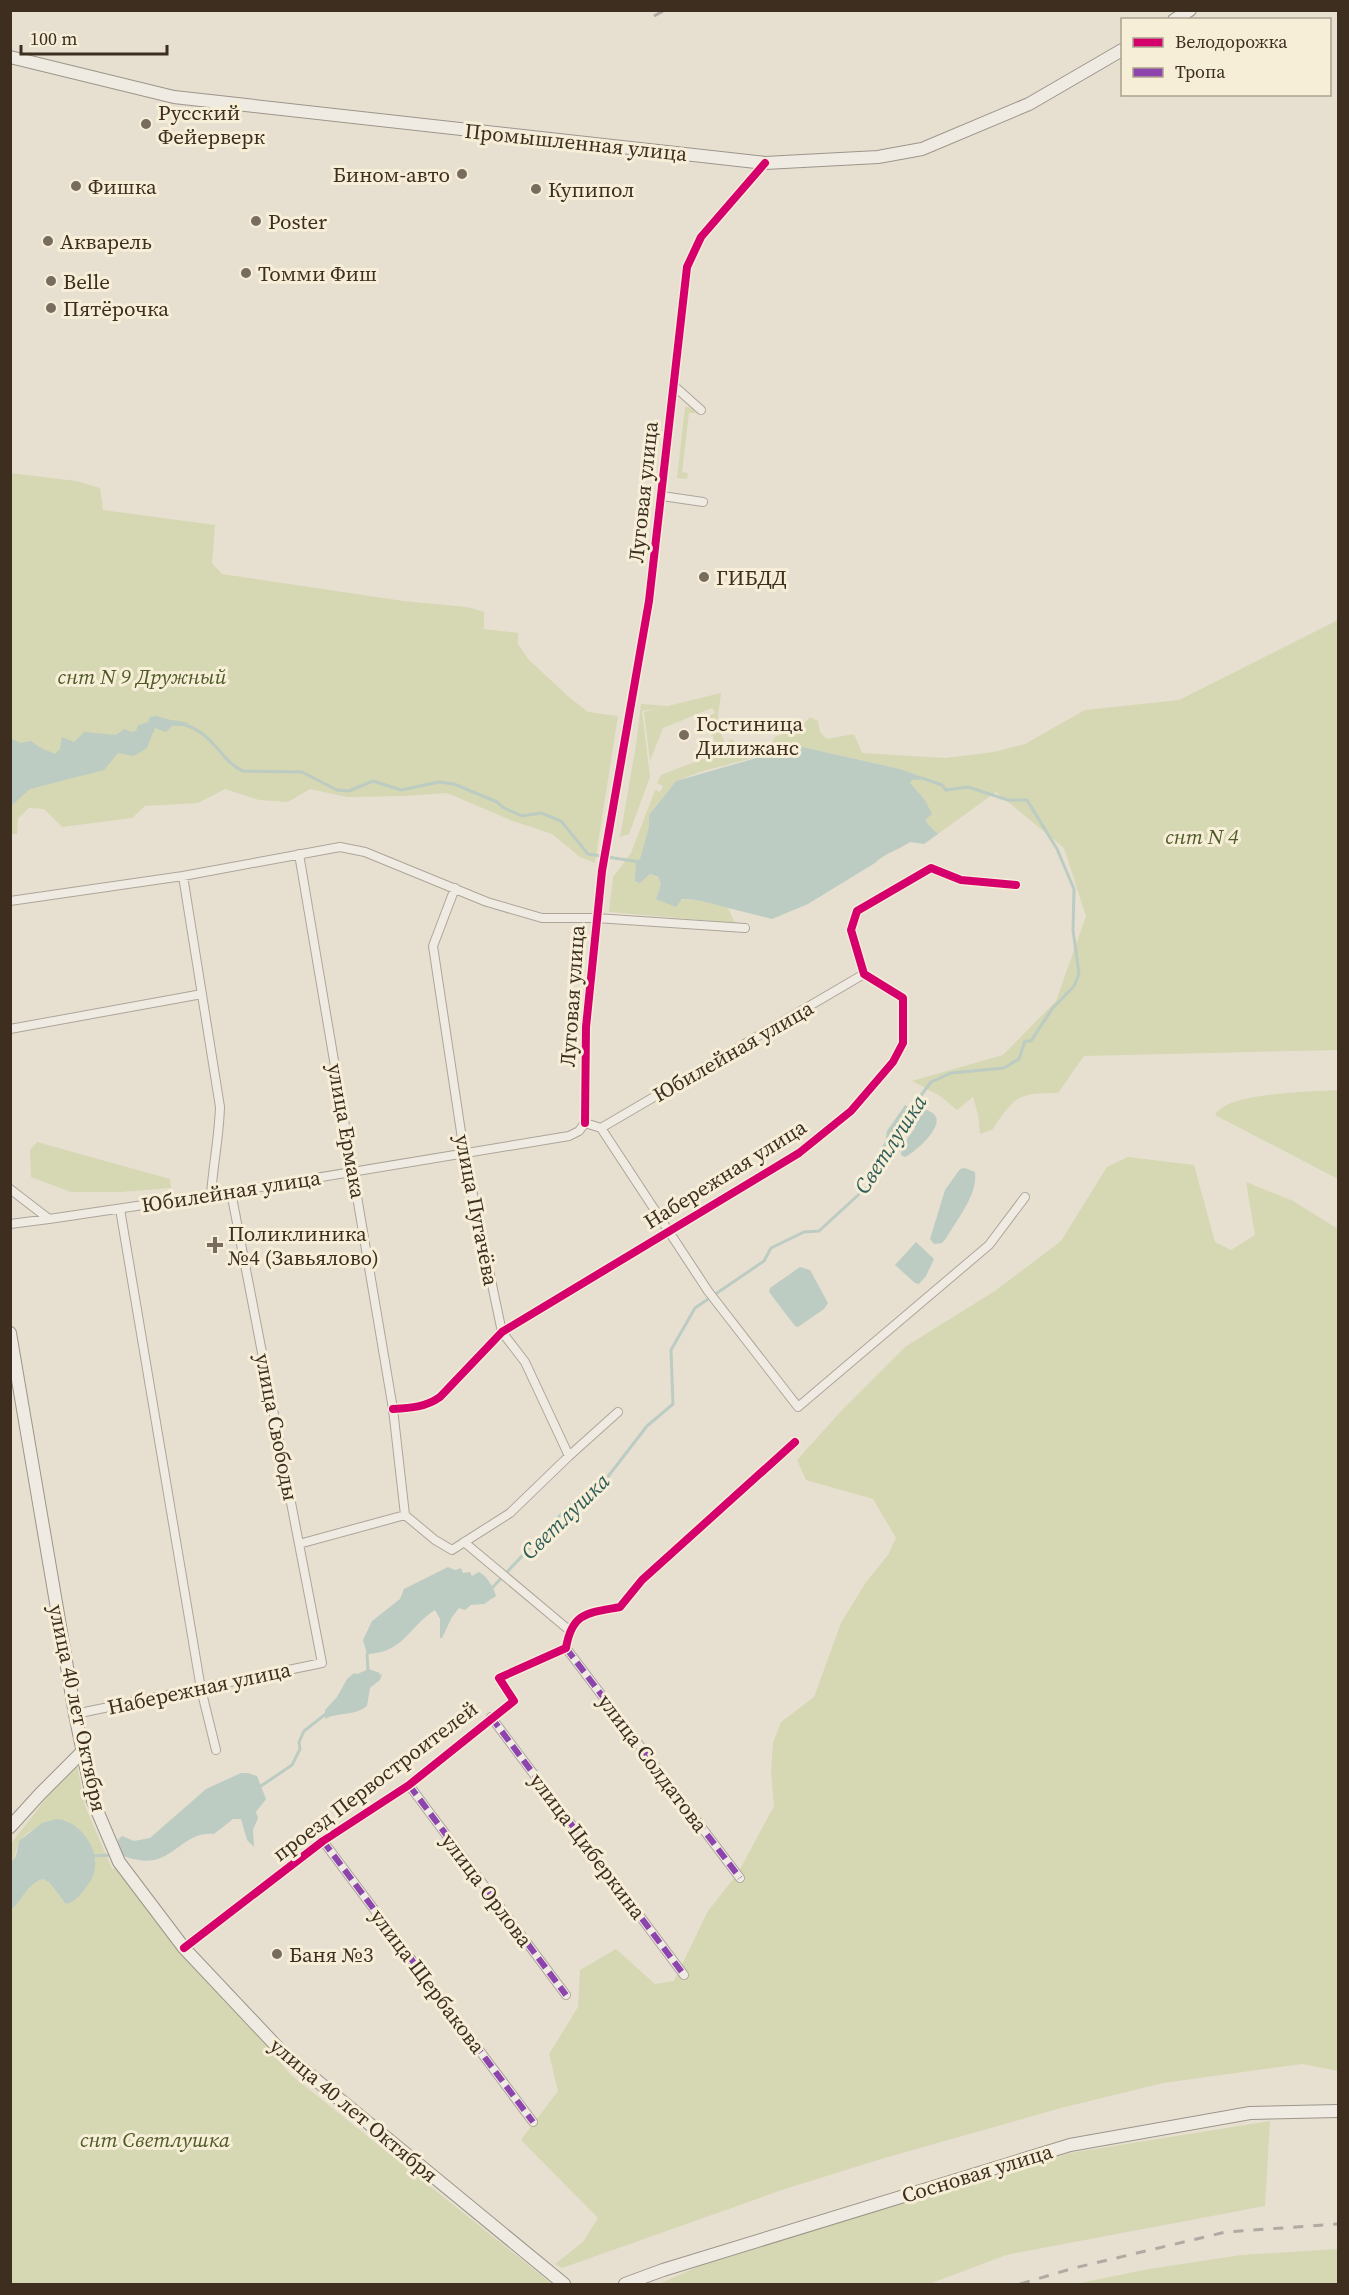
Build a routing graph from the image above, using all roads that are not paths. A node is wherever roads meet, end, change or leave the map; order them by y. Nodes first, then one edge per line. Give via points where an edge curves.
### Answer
1 (1190, 10) edge
2 (1177, 18) edge
3 (1121, 51) edge
4 (10, 57) edge
5 (765, 163) junction
6 (673, 385) junction
7 (701, 410) dead end
8 (662, 496) junction
9 (703, 502) dead end
10 (299, 854) junction
11 (183, 876) junction
12 (1016, 885) dead end
13 (455, 888) junction
14 (10, 901) edge
15 (596, 918) junction
16 (745, 928) dead end
17 (864, 974) junction
18 (202, 994) junction
19 (10, 1029) edge
20 (585, 1123) junction
21 (601, 1128) junction
22 (464, 1152) junction
23 (353, 1170) junction
24 (10, 1189) edge
25 (231, 1192) junction
26 (211, 1195) junction
27 (1025, 1197) dead end
28 (120, 1209) junction
29 (49, 1219) junction
30 (10, 1224) edge
31 (668, 1232) junction
32 (10, 1332) edge
33 (502, 1332) junction
34 (393, 1409) junction
35 (618, 1412) dead end
36 (795, 1442) dead end
37 (569, 1456) junction
38 (405, 1515) junction
39 (464, 1542) junction
40 (299, 1544) junction
41 (569, 1630) junction
42 (566, 1648) junction
43 (322, 1663) joint
44 (201, 1689) junction
45 (75, 1714) junction
46 (492, 1717) junction
47 (216, 1750) dead end
48 (83, 1751) junction
49 (409, 1785) junction
50 (10, 1827) edge
51 (323, 1841) junction
52 (740, 1878) dead end
53 (184, 1948) junction
54 (684, 1975) dead end
55 (566, 1995) dead end
56 (1338, 2111) edge
57 (533, 2122) dead end
58 (564, 2284) edge
59 (625, 2284) edge

1 - 2 main road
3 - 5 main road, Промышленная улица via 1029,104 922,149 878,157
4 - 5 main road, Промышленная улица via 174,97
5 - 6 street, Луговая улица via 692,252
6 - 7 street
6 - 8 street, Луговая улица
8 - 9 street
8 - 15 street, Луговая улица via 649,601
10 - 11 street
10 - 13 street via 340,847 365,852
10 - 23 street, улица Ермака
11 - 14 street
11 - 18 street
12 - 17 street via 961,880 931,868 856,911 851,930
13 - 15 street via 542,918
13 - 22 street, улица Пугачёва via 433,946
15 - 16 street
15 - 20 street, Луговая улица via 586,1028
17 - 21 street, Юбилейная улица
17 - 31 street, Набережная улица via 903,998 903,1043 893,1062 851,1112 799,1153
18 - 19 street
18 - 26 street via 220,1107
20 - 21 street
20 - 22 street, Юбилейная улица via 569,1136
21 - 31 street
22 - 23 street, Юбилейная улица
22 - 33 street, улица Пугачёва
23 - 25 street, Юбилейная улица
23 - 34 street, улица Ермака
24 - 29 street
25 - 26 street, Юбилейная улица
25 - 40 street, улица Свободы
26 - 28 street, Юбилейная улица
27 - 31 street via 989,1245 798,1407 708,1291
28 - 29 street, Юбилейная улица
28 - 44 street
29 - 30 street, Юбилейная улица
31 - 33 street, Набережная улица
32 - 45 main road, улица 40 лет Октября
33 - 34 street, Набережная улица via 432,1403
33 - 37 street, улица Пугачёва via 525,1362
34 - 38 street, улица Ермака
35 - 37 street
36 - 41 street via 642,1580 620,1607 585,1613
37 - 39 street via 510,1513
38 - 39 street via 452,1550
38 - 40 street
39 - 41 street
40 - 43 street, улица Свободы
41 - 42 street
42 - 46 street, проезд Первостроителей via 499,1678 514,1701
42 - 52 street, улица Солдатова
43 - 44 street, Набережная улица
44 - 45 street, Набережная улица
44 - 47 street
45 - 48 main road, улица 40 лет Октября
46 - 49 street, проезд Первостроителей
46 - 54 street, улица Циберкина
48 - 50 main road
48 - 53 main road, улица 40 лет Октября via 93,1801 116,1856
49 - 51 street, проезд Первостроителей
49 - 55 street, улица Орлова
51 - 53 street, проезд Первостроителей
51 - 57 street, улица Щербакова
53 - 58 main road, улица 40 лет Октября via 282,2052
56 - 59 main road, Сосновая улица via 1250,2113 1070,2145

